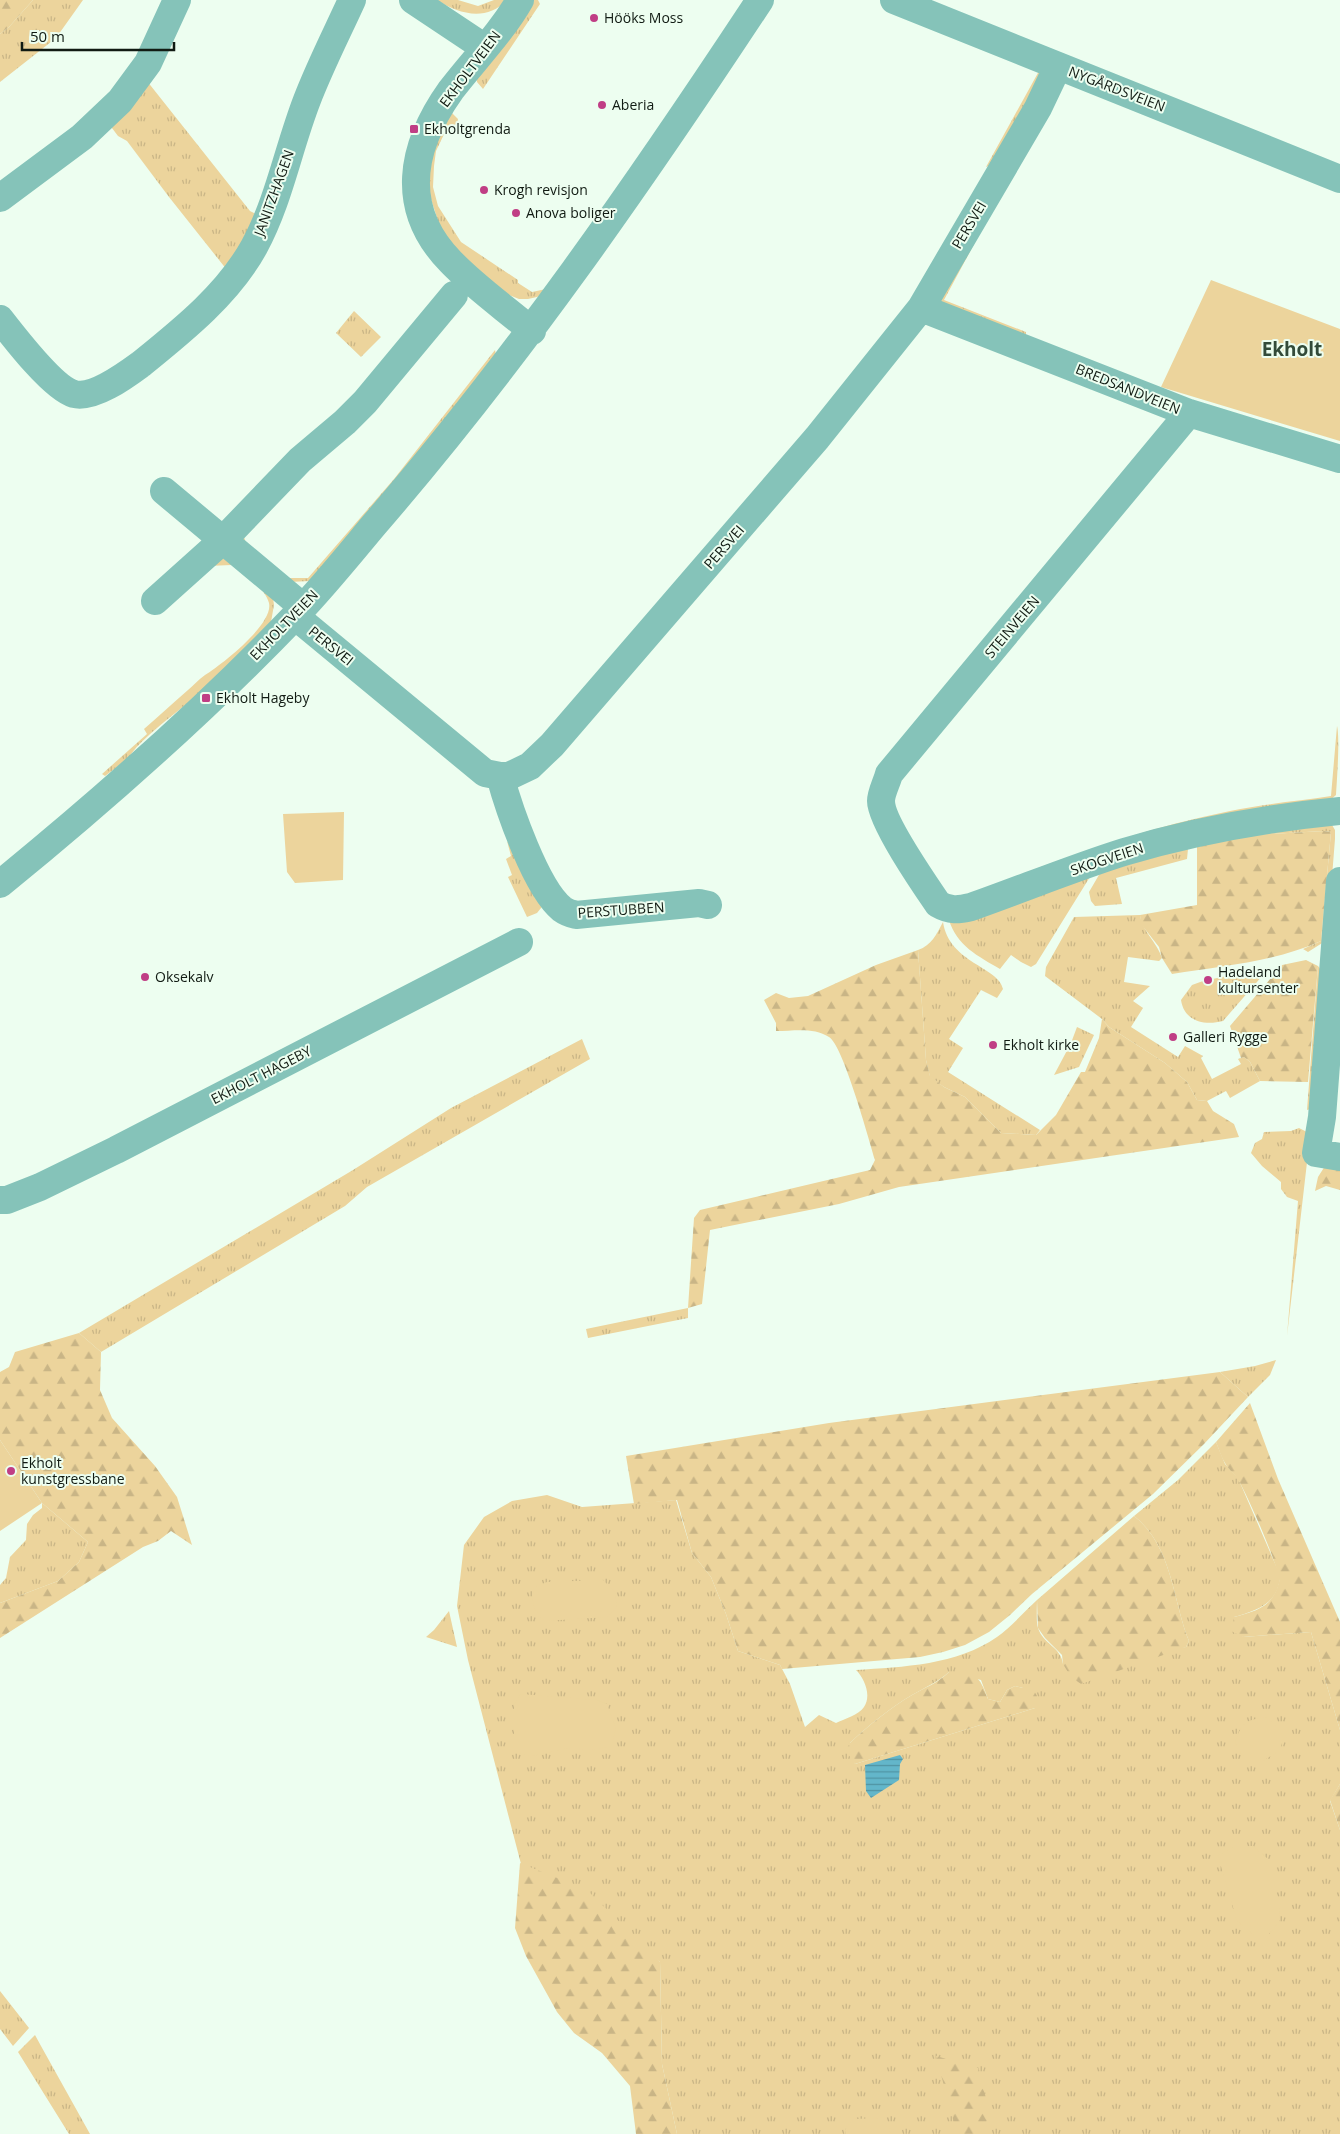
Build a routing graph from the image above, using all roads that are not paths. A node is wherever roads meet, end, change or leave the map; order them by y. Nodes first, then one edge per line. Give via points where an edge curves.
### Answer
1 (177, 0) edge
2 (352, 0) edge
3 (413, 0) edge
4 (520, 0) edge
5 (760, 0) edge
6 (894, 0) edge
7 (485, 48) junction
8 (1058, 66) junction
9 (1340, 179) edge
10 (0, 198) edge
11 (454, 295) dead end
12 (920, 308) junction
13 (0, 319) edge
14 (532, 330) junction
15 (1189, 413) junction
16 (1340, 459) edge
17 (164, 491) dead end
18 (223, 540) junction
19 (155, 601) dead end
20 (299, 611) junction
21 (500, 776) junction
22 (1340, 811) edge
23 (905, 854) joint
24 (1340, 881) edge
25 (0, 884) edge
26 (708, 905) dead end
27 (519, 942) dead end
28 (1328, 1155) edge
29 (0, 1200) edge

1 - 10 street via 148,63 120,101 82,137
2 - 13 street, JANITZHAGEN via 306,101 270,212 253,248 204,310 182,331 133,370 108,386 74,401
3 - 7 street
4 - 7 street, EKHOLTVEIEN
5 - 14 street, EKHOLTVEIEN via 686,113
6 - 8 street, NYGÅRDSVEIEN
7 - 14 street, EKHOLTVEIEN via 451,91 428,128 418,156 417,198 425,226 450,261
8 - 9 street, NYGÅRDSVEIEN
8 - 12 street, PERSVEI via 1038,108
11 - 18 street via 365,402 300,460
12 - 15 street, BREDSANDVEIEN
12 - 21 street, PERSVEI via 817,438 552,745 530,766 510,776
14 - 20 street, EKHOLTVEIEN via 423,468
15 - 16 street, BREDSANDVEIEN
15 - 23 street, STEINVEIEN via 889,774 881,801
17 - 18 street
18 - 19 street
18 - 20 street
20 - 21 street, PERSVEI via 485,773
20 - 25 street, EKHOLTVEIEN via 179,729
21 - 26 street, PERSTUBBEN via 508,806 534,865 548,894 563,910 576,915 699,903
22 - 23 street, SKOGVEIEN via 1294,815 1165,841 955,910 938,904
24 - 28 street via 1322,1117
27 - 29 street, EKHOLT HAGEBY via 116,1150 40,1187

